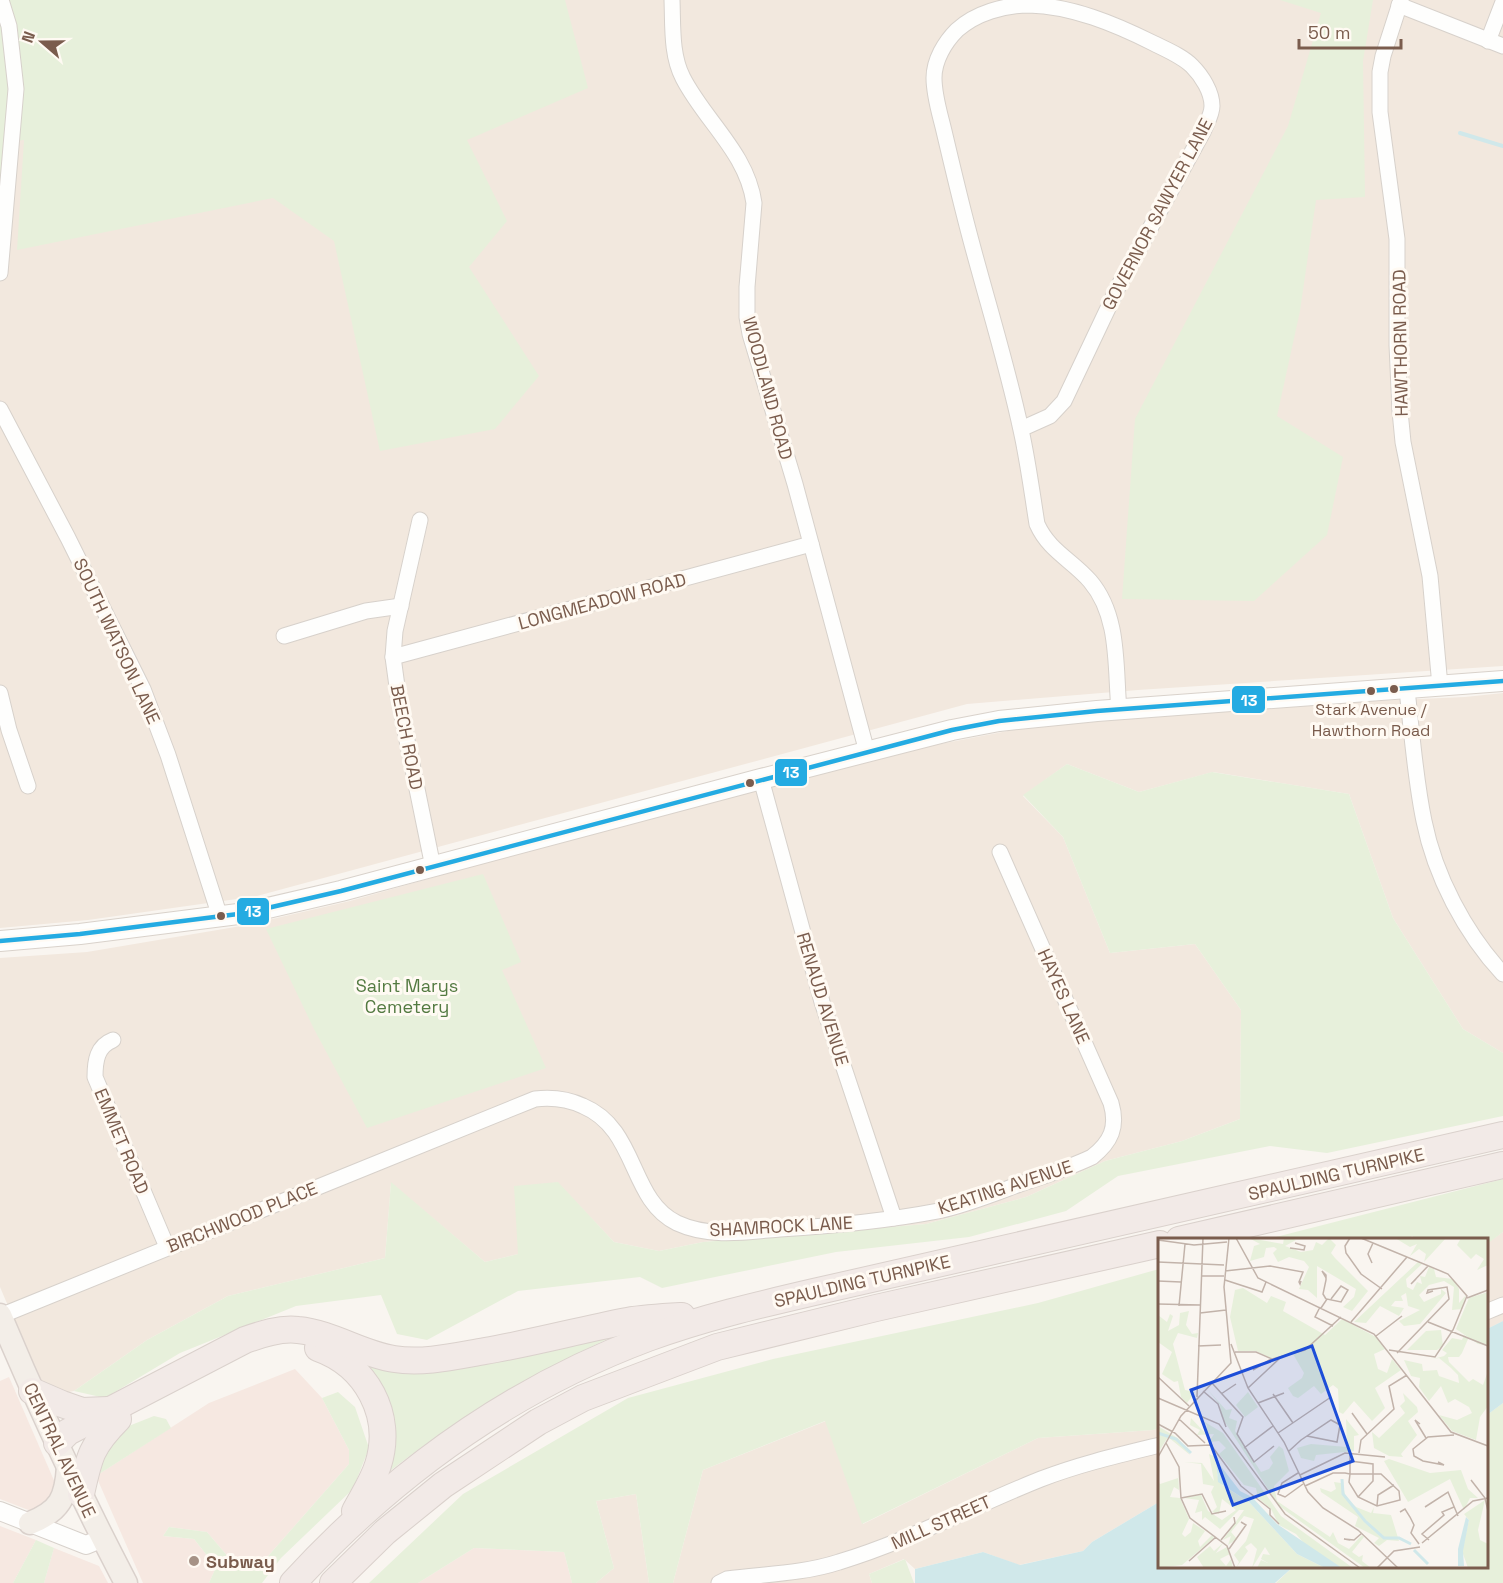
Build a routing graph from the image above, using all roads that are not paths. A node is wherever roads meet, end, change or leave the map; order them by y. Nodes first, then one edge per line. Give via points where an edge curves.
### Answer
1 (1, 0) edge
2 (672, 0) edge
3 (1503, 2) edge
4 (1400, 3) edge
5 (1496, 44) edge
6 (0, 273) edge
7 (0, 409) edge
8 (1021, 429) junction
9 (420, 520) dead end
10 (811, 544) junction
11 (401, 606) junction
12 (284, 636) dead end
13 (393, 657) junction
14 (1503, 681) edge
15 (1440, 686) junction
16 (1407, 690) junction
17 (0, 693) edge
18 (1119, 710) junction
19 (867, 752) junction
20 (761, 779) junction
21 (28, 786) dead end
22 (1000, 852) dead end
23 (433, 867) junction
24 (220, 918) junction
25 (0, 941) edge
26 (1503, 974) edge
27 (113, 1040) dead end
28 (483, 1119) joint
29 (1503, 1135) edge
30 (1109, 1142) joint
31 (1503, 1166) edge
32 (894, 1218) junction
33 (1183, 1238) edge
34 (1158, 1244) edge
35 (167, 1247) junction
36 (1503, 1305) edge
37 (738, 1310) junction
38 (1488, 1311) edge
39 (0, 1315) edge
40 (32, 1391) junction
41 (115, 1414) junction
42 (57, 1443) junction
43 (1158, 1445) edge
44 (68, 1467) junction
45 (81, 1494) junction
46 (0, 1511) edge
47 (30, 1523) junction
48 (345, 1529) junction
49 (102, 1538) junction
50 (126, 1583) edge
51 (294, 1583) edge
52 (333, 1583) edge
53 (719, 1583) edge

1 - 6 street via 9,26 16,88
2 - 10 street, WOODLAND ROAD via 675,52 682,77 738,156 752,188 747,317
3 - 5 street
4 - 5 street
4 - 15 street, HAWTHORN ROAD via 1380,72 1380,112 1397,239 1401,421 1430,576
7 - 24 street, SOUTH WATSON LANE via 143,688
8 - 8 street, GOVERNOR SAWYER LANE via 954,177 934,75 945,44 970,20 988,12 1026,5 1089,17 1130,31 1177,55 1201,78 1212,109 1194,150 1119,285 1064,401 1050,416
8 - 18 street, GOVERNOR SAWYER LANE via 1044,538 1090,581 1107,609 1112,624
9 - 11 street, BEECH ROAD
10 - 13 street, LONGMEADOW ROAD
10 - 19 street, WOODLAND ROAD
11 - 12 street via 366,611
11 - 13 street, BEECH ROAD
13 - 23 street, BEECH ROAD
14 - 15 main road
15 - 16 main road
16 - 18 main road
16 - 26 street via 1429,842 1461,917
17 - 21 street
18 - 19 main road via 999,721
19 - 20 main road
20 - 23 main road
20 - 32 street, RENAUD AVENUE via 822,1002
22 - 30 street, HAYES LANE via 1111,1103 1114,1124
23 - 24 main road
24 - 25 main road
27 - 35 street, EMMET ROAD via 98,1053 95,1077
28 - 32 street, SHAMROCK LANE via 547,1097 590,1108 604,1117 622,1141 662,1213 692,1229 725,1233
28 - 35 street, BIRCHWOOD PLACE
29 - 37 highway, SPAULDING TURNPIKE
30 - 32 street, KEATING AVENUE via 1080,1163 982,1198
31 - 33 highway, SPAULDING TURNPIKE
34 - 52 highway, SPAULDING TURNPIKE via 717,1347 583,1398 538,1422 443,1485 385,1532
35 - 39 street, BIRCHWOOD PLACE
36 - 38 street
37 - 41 highway via 630,1321 514,1346 418,1360 394,1359 329,1336 298,1330 271,1332 245,1340
37 - 48 highway, SPAULDING TURNPIKE via 620,1349 518,1399 414,1470
39 - 40 main road, CENTRAL AVENUE
40 - 41 highway via 82,1411
40 - 42 main road, CENTRAL AVENUE
41 - 42 highway via 71,1443
41 - 45 highway via 89,1458
41 - 48 highway via 274,1344 302,1344 327,1351 350,1365 364,1380 382,1424 374,1477
42 - 44 main road, CENTRAL AVENUE
43 - 53 street, MILL STREET via 1091,1461 1043,1478 907,1539 838,1563
44 - 45 main road, CENTRAL AVENUE
44 - 47 main road via 59,1504 51,1513
45 - 49 main road, CENTRAL AVENUE
46 - 47 street
47 - 49 street via 86,1545
48 - 51 highway, SPAULDING TURNPIKE
49 - 50 main road, CENTRAL AVENUE

